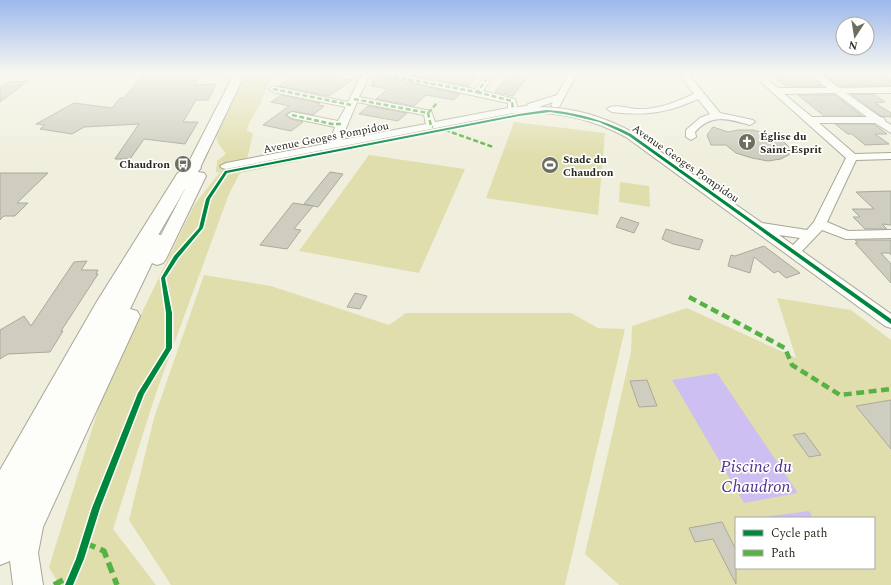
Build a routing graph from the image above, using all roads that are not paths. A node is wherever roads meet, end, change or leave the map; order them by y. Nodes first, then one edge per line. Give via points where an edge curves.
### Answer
1 (226, 101) edge
2 (348, 101) edge
3 (512, 101) edge
4 (545, 101) edge
5 (558, 101) edge
6 (687, 101) edge
7 (704, 101) edge
8 (787, 101) edge
9 (852, 101) edge
10 (352, 102) junction
11 (437, 103) dead end
12 (612, 109) dead end
13 (516, 110) junction
14 (553, 112) junction
15 (428, 113) junction
16 (292, 115) dead end
17 (716, 115) junction
18 (810, 120) junction
19 (878, 120) junction
20 (891, 120) edge
21 (750, 122) dead end
22 (342, 124) junction
23 (433, 127) junction
24 (891, 130) edge
25 (691, 138) dead end
26 (334, 146) junction
27 (891, 156) edge
28 (852, 157) junction
29 (226, 166) dead end
30 (193, 168) junction
31 (754, 224) junction
32 (820, 224) junction
33 (891, 234) edge
34 (807, 238) junction
35 (794, 252) junction
36 (812, 265) junction
37 (891, 322) edge
38 (0, 500) edge
39 (0, 551) edge
40 (28, 585) edge

1 - 30 main road
2 - 10 street
3 - 13 street
4 - 13 street
5 - 14 street
6 - 12 street via 649,112
7 - 17 street
8 - 18 street
9 - 19 street
10 - 15 street
10 - 22 street
11 - 15 street
13 - 14 street, Avenue Geoges Pompidou
13 - 23 street, Avenue Geoges Pompidou
14 - 31 street, Avenue Geoges Pompidou via 616,126
15 - 23 street
16 - 22 street
17 - 21 street
17 - 25 street via 694,127 690,132
18 - 19 street
18 - 28 street
19 - 20 street
19 - 24 street
22 - 26 street
23 - 26 street, Avenue Geoges Pompidou
26 - 29 street, Avenue Geoges Pompidou
27 - 28 street
28 - 32 street
30 - 38 highway via 185,174 104,309
30 - 39 main road via 109,328 12,521
30 - 40 main road via 200,174 179,212 29,525 24,553
31 - 34 street
31 - 35 street, Avenue Geoges Pompidou
32 - 33 street via 846,235
32 - 34 street
34 - 35 street
34 - 36 street via 805,251
35 - 36 street, Avenue Geoges Pompidou
36 - 37 street, Avenue Geoges Pompidou

